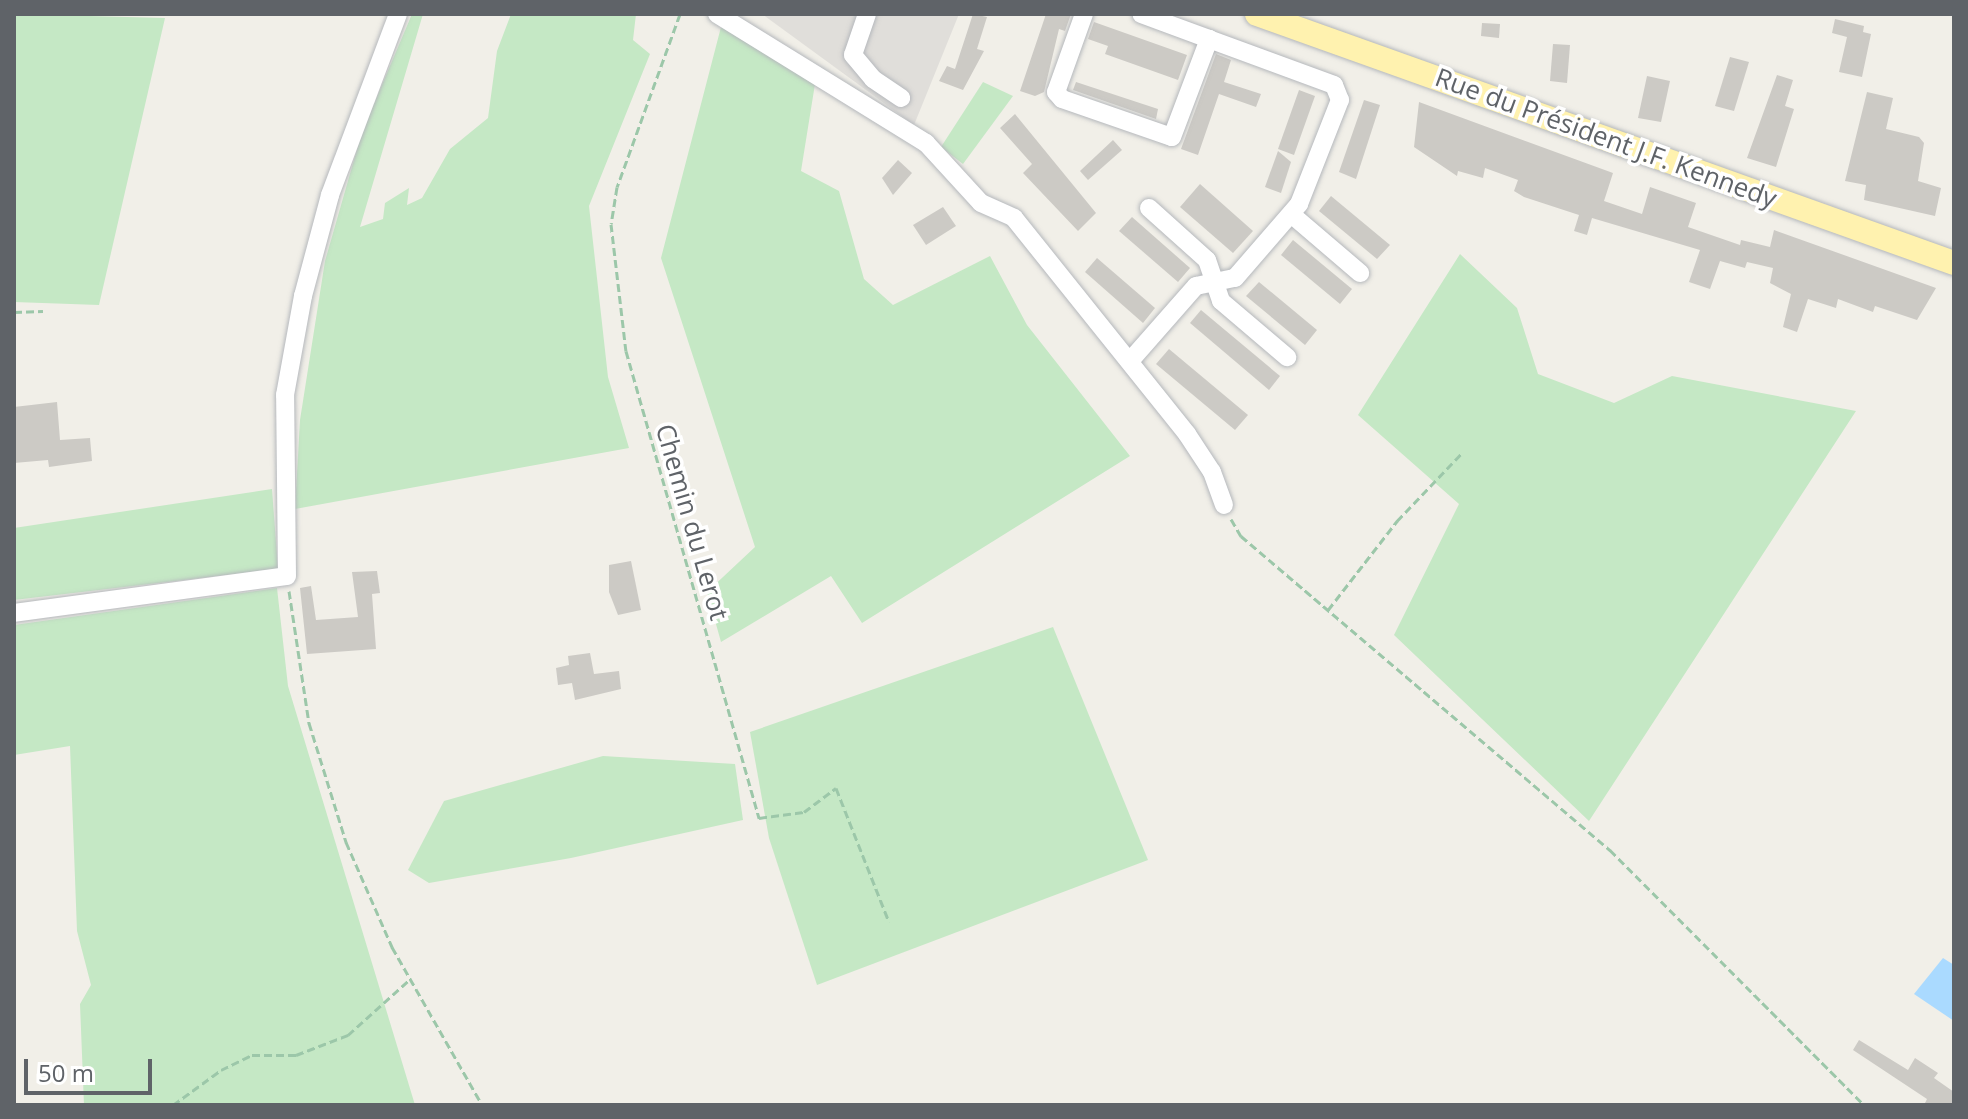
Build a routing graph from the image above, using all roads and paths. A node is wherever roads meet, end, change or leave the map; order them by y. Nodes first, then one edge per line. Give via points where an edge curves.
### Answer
1 (398, 14) edge
2 (680, 14) edge
3 (717, 14) edge
4 (867, 14) edge
5 (1084, 14) edge
6 (1141, 14) edge
7 (1257, 14) edge
8 (1209, 39) junction
9 (901, 98) dead end
10 (1149, 208) dead end
11 (1291, 214) junction
12 (1954, 263) edge
13 (1360, 273) dead end
14 (1216, 282) junction
15 (43, 311) dead end
16 (14, 312) edge
17 (1287, 357) dead end
18 (1130, 361) junction
19 (1463, 452) dead end
20 (1224, 505) joint
21 (287, 576) junction
22 (1328, 610) junction
23 (14, 613) edge
24 (889, 922) dead end
25 (409, 980) junction
26 (173, 1105) edge
27 (482, 1105) edge
28 (1864, 1105) edge

1 - 21 street via 330,195 303,296 285,395
2 - 24 path, Chemin du Lerot via 615,199 611,224 626,351 759,818 804,812 836,788
3 - 18 street via 926,143 981,203 1014,218
4 - 9 street via 853,55 873,79
5 - 8 street via 1056,92 1172,137
6 - 8 street
7 - 12 main road, Rue du Président J.F. Kennedy
8 - 11 street via 1334,85 1340,100
10 - 14 street via 1207,260
11 - 13 street
11 - 14 street via 1235,278
14 - 17 street via 1221,301
14 - 18 street via 1196,286
15 - 16 path
18 - 20 street via 1212,472
19 - 22 path via 1397,521
20 - 22 path via 1241,536
21 - 23 street
21 - 25 path via 309,723 346,842
22 - 28 path via 1610,850
25 - 26 path via 348,1035 296,1055 252,1055
25 - 27 path

